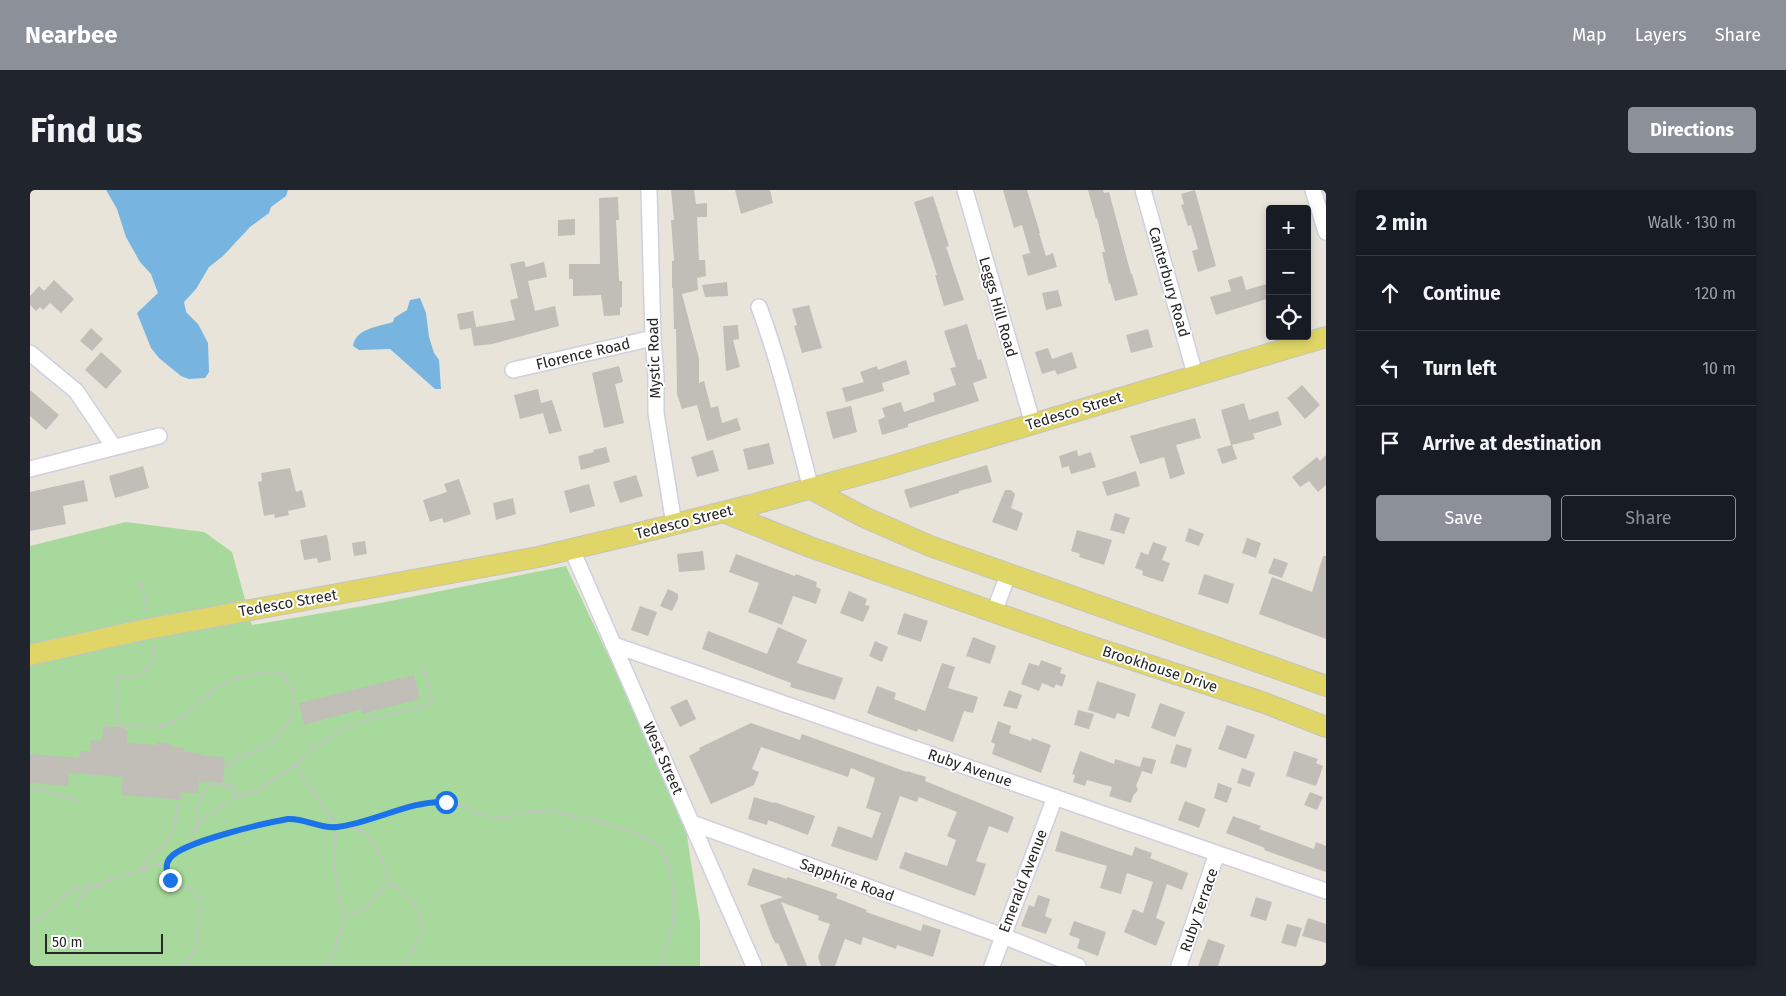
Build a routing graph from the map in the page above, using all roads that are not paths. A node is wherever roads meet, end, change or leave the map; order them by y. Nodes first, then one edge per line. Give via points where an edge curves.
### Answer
1 (649, 190) edge
2 (965, 190) edge
3 (1142, 190) edge
4 (1313, 190) edge
5 (1326, 232) edge
6 (759, 307) dead end
7 (653, 338) junction
8 (1323, 342) edge
9 (30, 354) edge
10 (514, 370) dead end
11 (1195, 374) junction
12 (1033, 424) junction
13 (159, 436) dead end
14 (114, 447) junction
15 (30, 469) edge
16 (811, 489) junction
17 (723, 512) junction
18 (674, 524) junction
19 (572, 550) junction
20 (1008, 574) junction
21 (994, 612) junction
22 (614, 644) junction
23 (30, 655) edge
24 (1326, 686) edge
25 (1326, 727) edge
26 (1055, 797) junction
27 (692, 823) junction
28 (1217, 853) junction
29 (1326, 891) edge
30 (1003, 936) junction
31 (754, 966) edge
32 (992, 966) edge
33 (1078, 966) edge
34 (1179, 966) edge

1 - 7 street, Mystic Road
2 - 12 street, Leggs Hill Road
3 - 11 street, Canterbury Road
4 - 5 street
6 - 16 street via 774,348
7 - 10 street, Florence Road
7 - 18 street, Mystic Road via 656,413
8 - 11 main road, Tedesco Street
9 - 14 street via 76,391
11 - 12 main road, Tedesco Street
12 - 16 main road, Tedesco Street
13 - 14 street
14 - 15 street
16 - 17 main road, Tedesco Street
16 - 20 main road via 930,546
17 - 18 main road, Tedesco Street
17 - 21 main road, Brookhouse Drive via 810,547
18 - 19 main road, Tedesco Street
19 - 22 street, West Street
19 - 23 main road, Tedesco Street via 142,630
20 - 21 street
20 - 24 main road
21 - 25 main road, Brookhouse Drive via 1265,703
22 - 26 street, Ruby Avenue
22 - 27 street, West Street
26 - 28 street, Ruby Avenue
26 - 30 street, Emerald Avenue
27 - 30 street, Sapphire Road
27 - 31 street, West Street
28 - 29 street, Ruby Avenue
28 - 34 street, Ruby Terrace
30 - 32 street, Emerald Avenue
30 - 33 street

